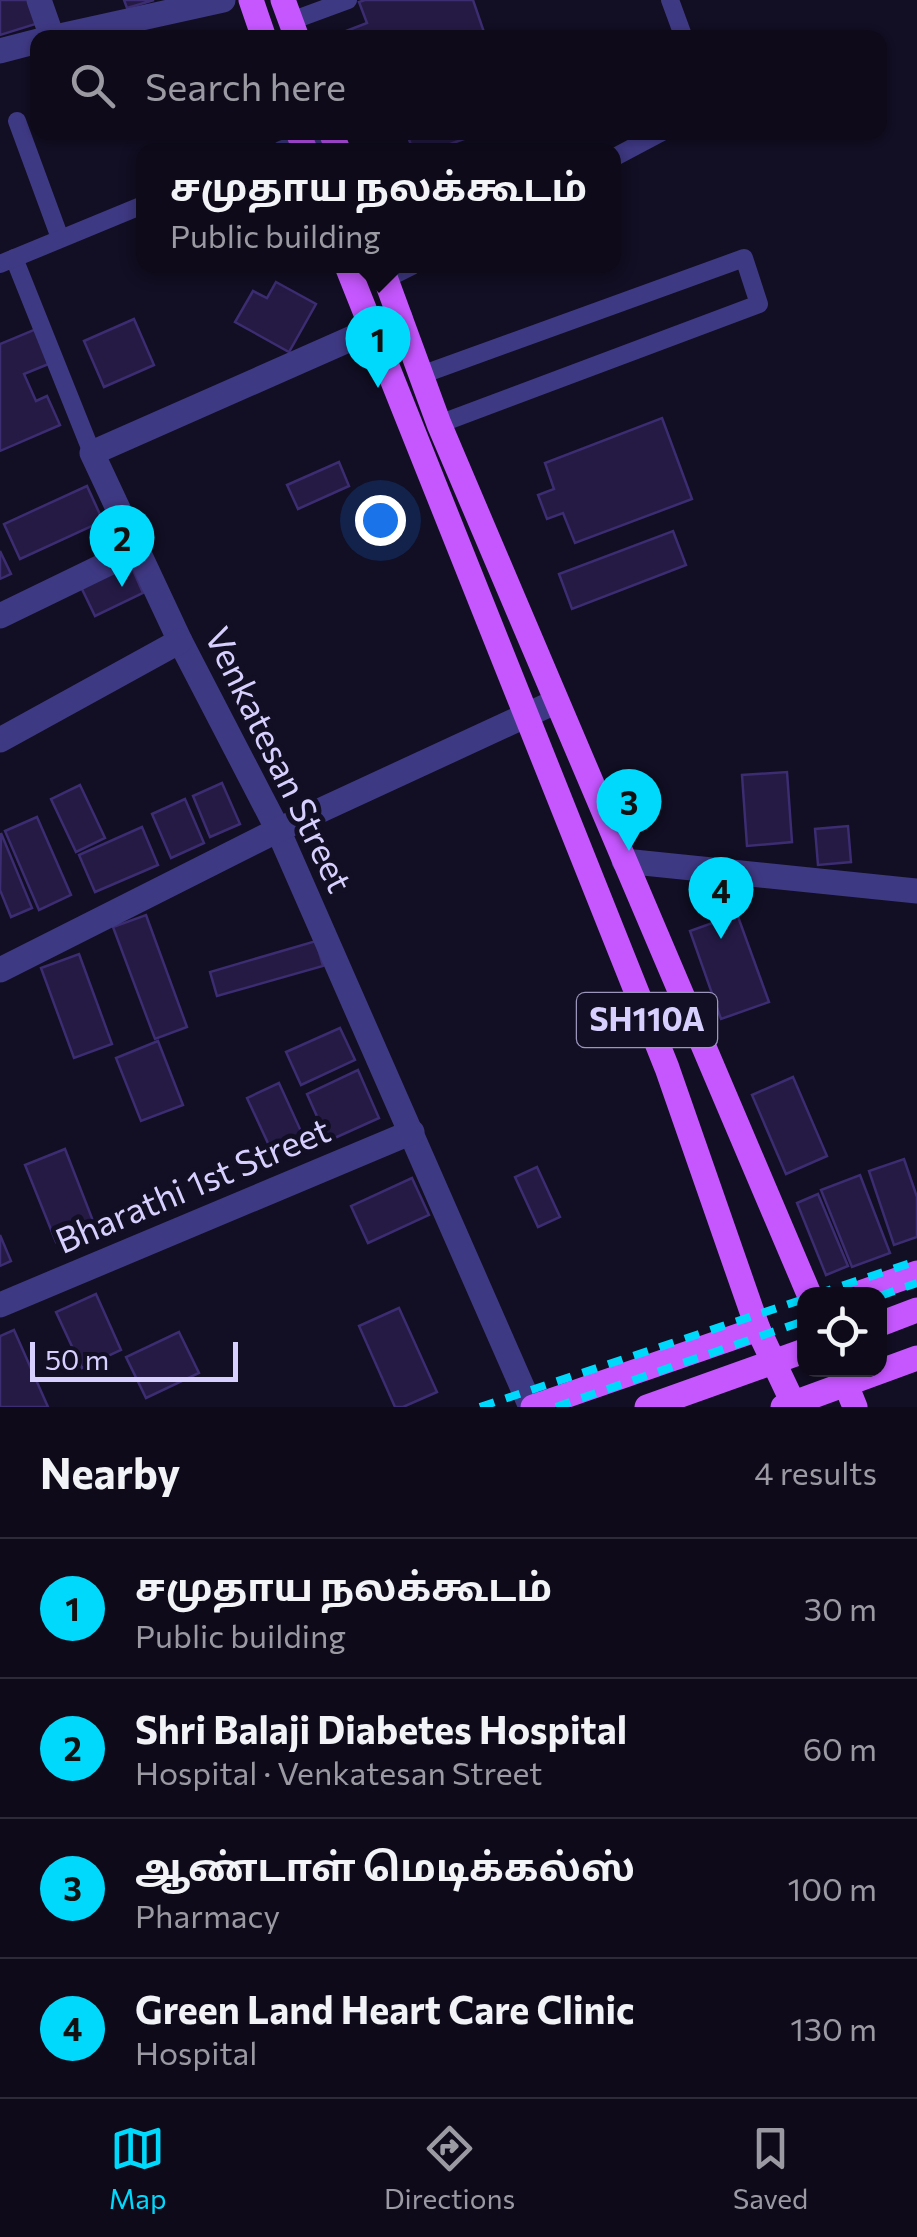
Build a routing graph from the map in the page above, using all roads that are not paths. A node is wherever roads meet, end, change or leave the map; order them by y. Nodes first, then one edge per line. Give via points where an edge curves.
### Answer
1 (39, 0) edge
2 (224, 0) edge
3 (251, 0) edge
4 (348, 0) edge
5 (670, 0) edge
6 (291, 20) edge
7 (50, 30) edge
8 (85, 30) edge
9 (261, 30) edge
10 (681, 30) edge
11 (30, 43) edge
12 (0, 51) edge
13 (17, 121) dead end
14 (647, 140) edge
15 (621, 154) edge
16 (136, 208) edge
17 (60, 238) junction
18 (7, 261) edge
19 (349, 273) edge
20 (384, 273) edge
21 (400, 317) junction
22 (370, 329) junction
23 (421, 375) junction
24 (440, 424) junction
25 (92, 453) junction
26 (138, 549) junction
27 (0, 616) edge
28 (180, 641) junction
29 (555, 702) junction
30 (527, 714) junction
31 (0, 740) edge
32 (278, 830) junction
33 (624, 862) junction
34 (917, 891) edge
35 (0, 970) edge
36 (412, 1132) junction
37 (917, 1272) edge
38 (807, 1287) edge
39 (876, 1287) edge
40 (0, 1305) edge
41 (917, 1310) edge
42 (887, 1321) edge
43 (758, 1330) junction
44 (797, 1353) edge
45 (917, 1358) edge
46 (843, 1377) edge
47 (532, 1407) edge
48 (647, 1407) edge
49 (783, 1407) edge
50 (795, 1407) edge
51 (854, 1407) edge

1 - 7 street
2 - 8 street
3 - 9 main road
4 - 6 lane
5 - 10 lane
11 - 12 street
13 - 17 lane
14 - 15 lane
16 - 17 lane
17 - 18 lane
18 - 25 lane
19 - 22 main road, SH110A
20 - 21 main road, SH110A
21 - 22 street
21 - 23 main road, SH110A
22 - 25 street
22 - 30 main road, SH110A
23 - 24 main road, SH110A
23 - 24 lane via 744,258 760,304
24 - 29 main road, SH110A
25 - 26 street, Venkatesan Street
26 - 27 street
26 - 28 street, Venkatesan Street
28 - 31 street
28 - 32 street, Venkatesan Street
29 - 30 street
29 - 33 main road, SH110A
30 - 32 street
30 - 43 main road, SH110A via 667,1068
32 - 35 street
32 - 36 street, Venkatesan Street
33 - 34 street
33 - 38 main road, SH110A
36 - 40 street, Bharathi 1st Street
36 - 47 street, Venkatesan Street
37 - 39 main road
41 - 42 main road
43 - 47 main road
43 - 50 main road, SH110A
44 - 48 main road, bridge
45 - 49 main road, bridge
46 - 51 main road

